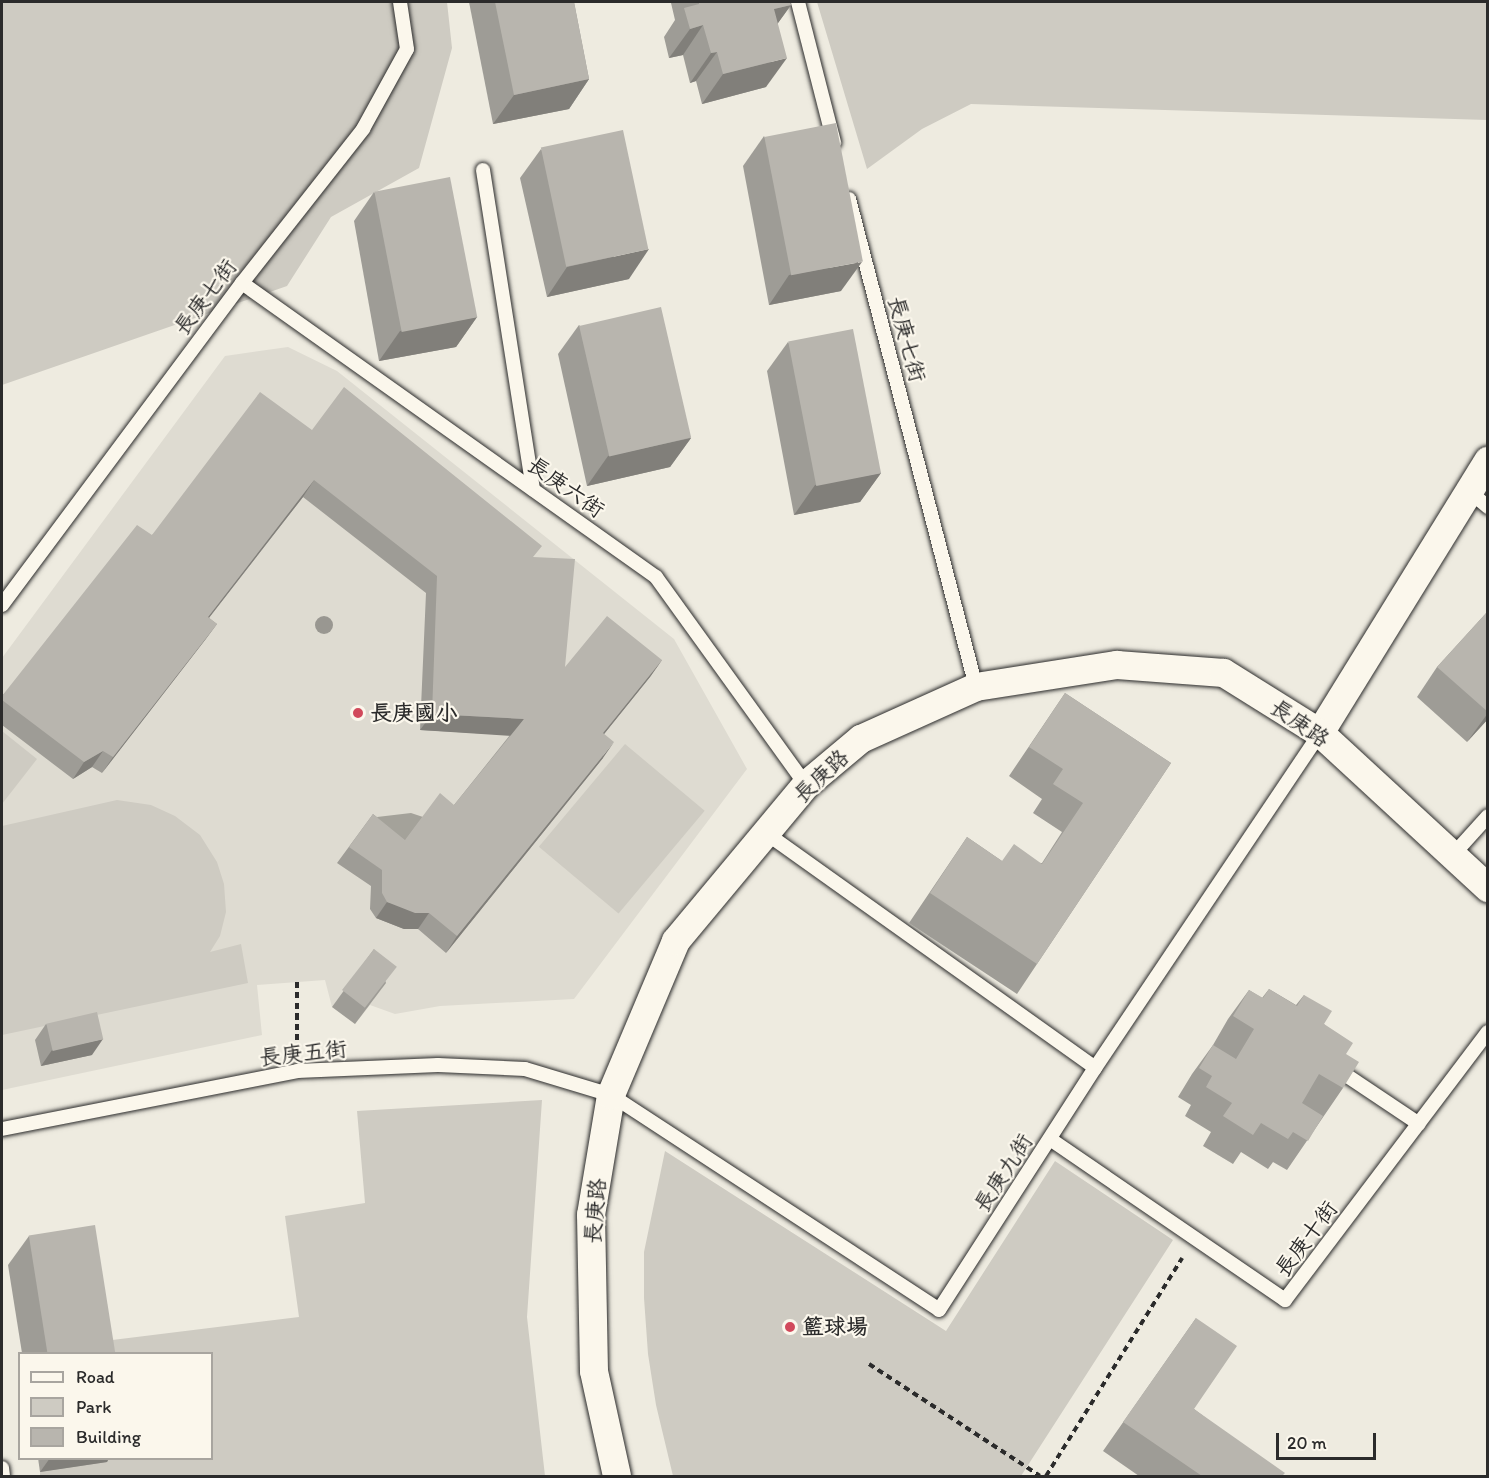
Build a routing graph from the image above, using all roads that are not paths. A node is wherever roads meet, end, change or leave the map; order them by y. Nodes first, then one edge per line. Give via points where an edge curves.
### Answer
1 (400, 2) edge
2 (798, 2) edge
3 (839, 162) edge
4 (483, 170) dead end
5 (845, 184) edge
6 (242, 283) junction
7 (1488, 460) edge
8 (533, 489) junction
9 (1478, 499) edge
10 (2, 606) edge
11 (976, 687) junction
12 (1320, 734) junction
13 (806, 785) junction
14 (1488, 816) edge
15 (766, 833) junction
16 (1451, 857) junction
17 (1488, 888) edge
18 (1488, 1032) edge
19 (1324, 1060) edge
20 (1095, 1068) junction
21 (611, 1095) junction
22 (1419, 1124) junction
23 (2, 1129) edge
24 (1050, 1139) junction
25 (2, 1468) edge
26 (3, 1476) edge
27 (617, 1476) edge

1 - 6 lane, 長庚七街 via 407,49 363,129
2 - 3 lane
4 - 8 lane
5 - 11 lane, 長庚七街
6 - 8 lane, 長庚六街
6 - 10 lane, 長庚七街
7 - 9 street
8 - 13 lane, 長庚六街 via 656,577
9 - 12 street
11 - 12 street, 長庚路 via 1117,665 1224,673
11 - 13 street, 長庚路 via 861,739
12 - 16 street, 長庚路
12 - 20 lane, 長庚九街
13 - 15 street, 長庚路
14 - 16 lane
15 - 20 lane
15 - 21 street, 長庚路 via 676,941
16 - 17 street, 長庚路
18 - 22 lane, 長庚十街
19 - 22 lane
20 - 24 lane, 長庚九街
21 - 23 lane, 長庚五街 via 525,1069 438,1065 297,1071
21 - 24 lane, 長庚九街 via 939,1310
21 - 27 street, 長庚路 via 591,1227 594,1371
22 - 24 lane, 長庚十街 via 1285,1300
25 - 26 lane

